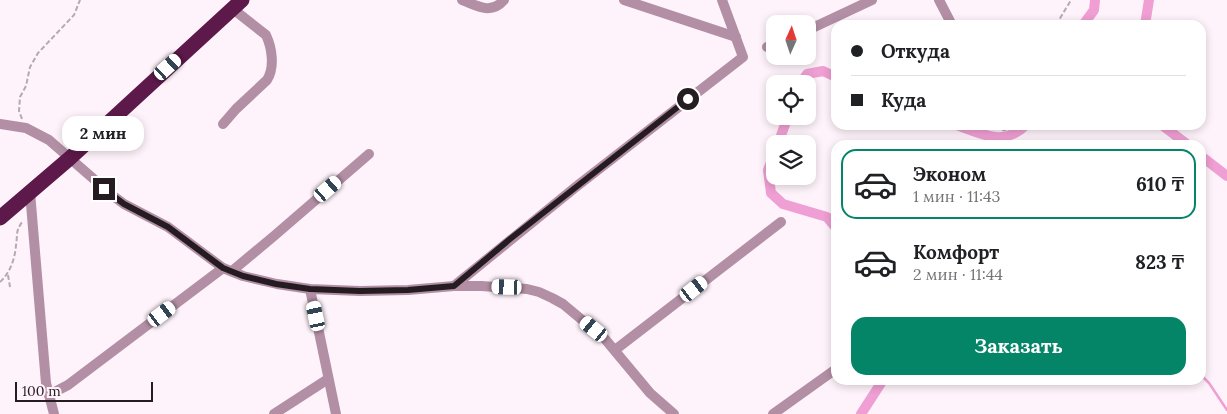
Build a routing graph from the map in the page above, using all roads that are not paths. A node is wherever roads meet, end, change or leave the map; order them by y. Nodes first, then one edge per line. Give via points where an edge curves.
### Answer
1 (462, 0) edge
2 (504, 0) edge
3 (624, 0) edge
4 (722, 0) edge
5 (872, 0) edge
6 (939, 0) edge
7 (238, 4) edge
8 (949, 20) edge
9 (816, 26) edge
10 (736, 37) junction
11 (0, 124) edge
12 (224, 124) dead end
13 (369, 154) dead end
14 (70, 158) junction
15 (30, 192) junction
16 (0, 218) edge
17 (781, 222) dead end
18 (228, 269) junction
19 (454, 286) junction
20 (310, 289) junction
21 (615, 350) junction
22 (831, 373) edge
23 (328, 379) junction
24 (49, 395) junction
25 (54, 414) edge
26 (274, 414) edge
27 (336, 414) edge
28 (674, 414) edge
29 (773, 414) edge

1 - 2 street via 489,9
3 - 10 street
4 - 10 street
5 - 9 street
6 - 8 street
7 - 12 street via 266,35 272,66 267,80
7 - 14 highway
10 - 19 street via 743,57
11 - 14 street via 26,128 49,140
13 - 18 street via 274,236
14 - 15 highway
14 - 18 street via 124,204 168,227
15 - 16 highway
15 - 24 street
17 - 21 street
18 - 20 street via 243,276
18 - 24 street via 68,385
19 - 20 street via 408,290
19 - 21 street via 507,287 539,292 563,304
20 - 23 street
21 - 28 street via 650,393
22 - 29 street
23 - 26 street
23 - 27 street
24 - 25 street

